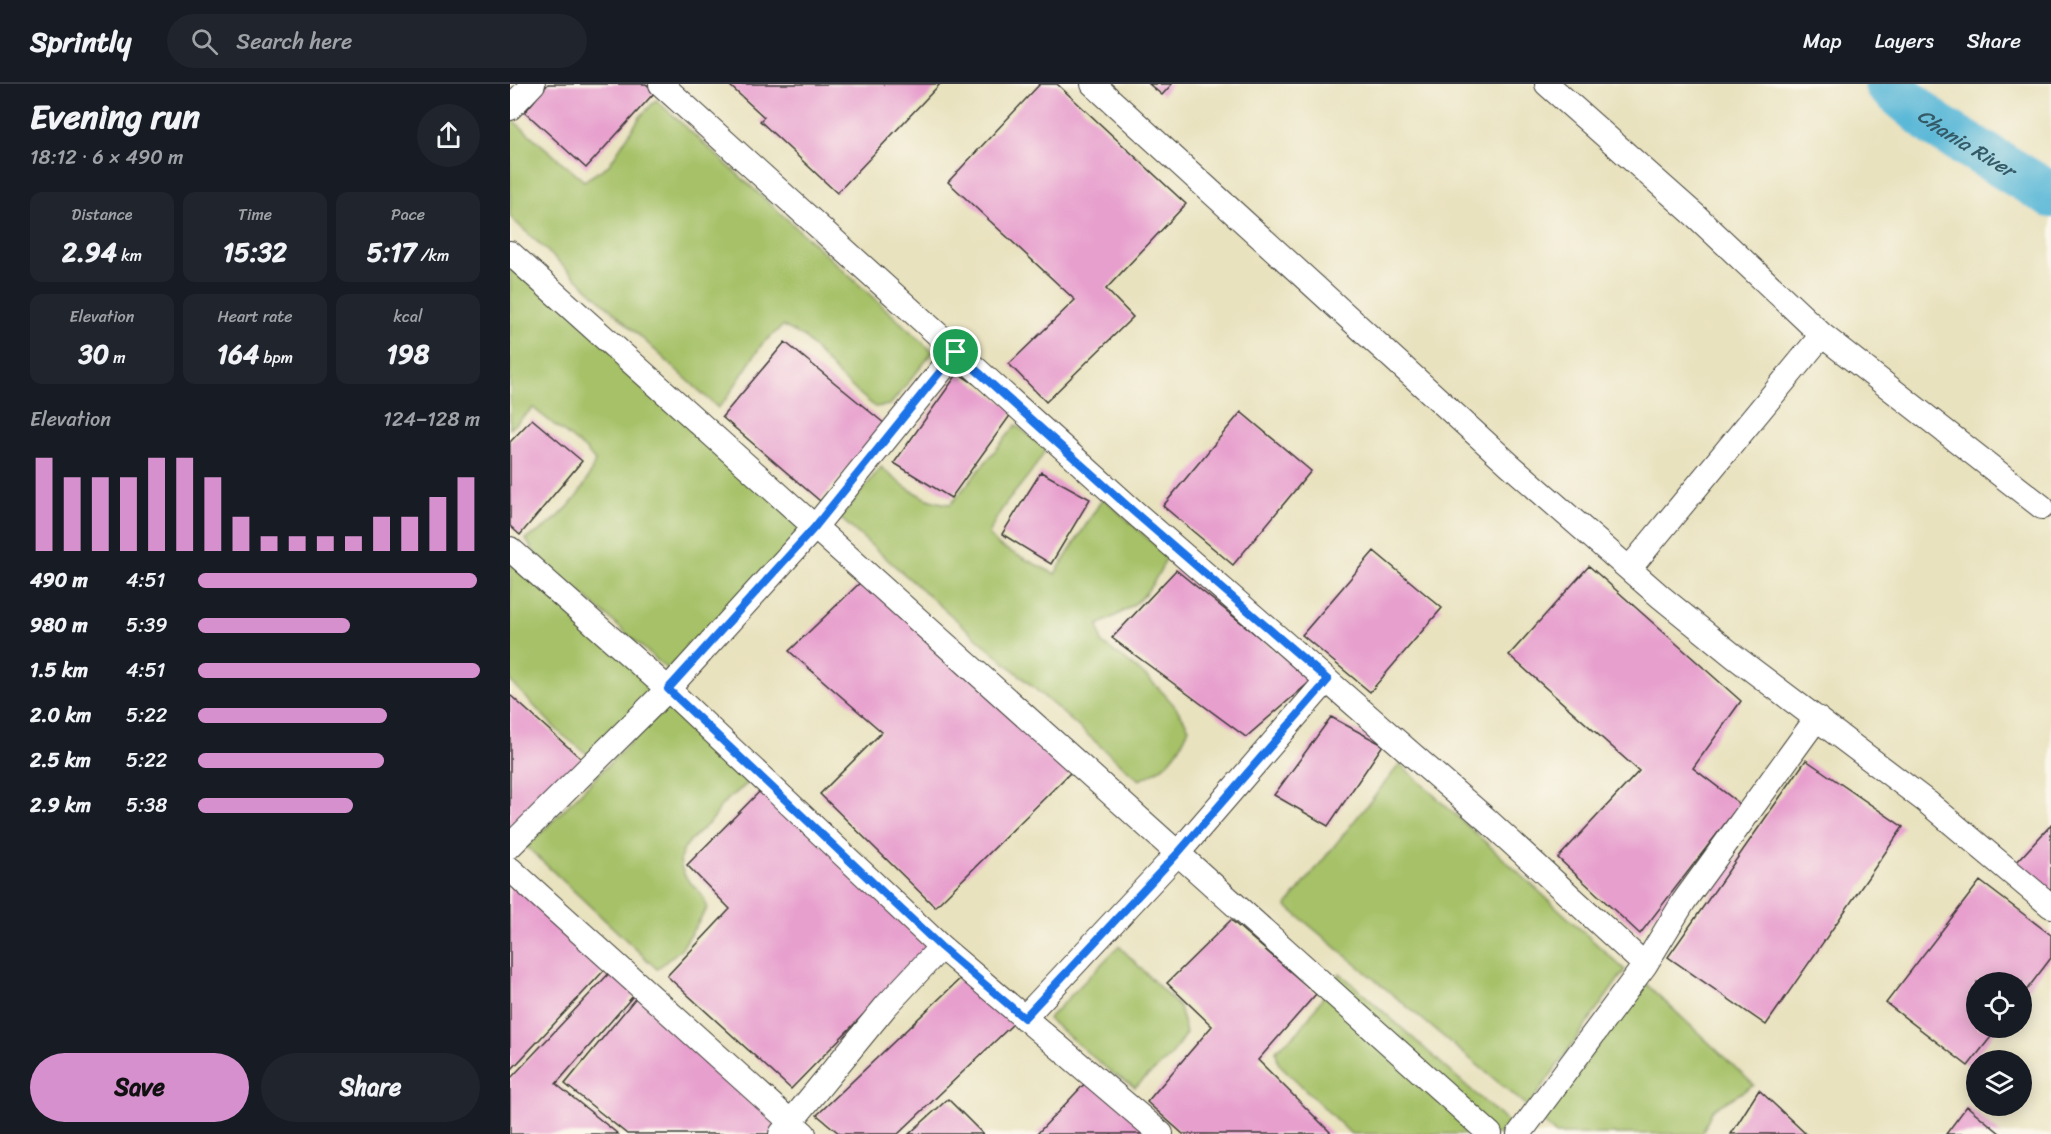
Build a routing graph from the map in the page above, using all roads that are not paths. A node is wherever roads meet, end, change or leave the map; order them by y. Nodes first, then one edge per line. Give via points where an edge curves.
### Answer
1 (533, 84) edge
2 (661, 84) edge
3 (1093, 84) edge
4 (1547, 84) edge
5 (510, 108) edge
6 (510, 253) edge
7 (1822, 335) junction
8 (956, 352) junction
9 (2042, 507) dead end
10 (814, 528) junction
11 (510, 549) edge
12 (1629, 569) junction
13 (1328, 680) junction
14 (668, 689) junction
15 (1817, 718) junction
16 (510, 846) edge
17 (1178, 853) junction
18 (510, 869) edge
19 (2051, 906) edge
20 (941, 947) junction
21 (1645, 965) junction
22 (1024, 1018) junction
23 (792, 1130) edge
24 (1161, 1134) edge
25 (1490, 1134) edge
26 (1519, 1134) edge

1 - 5 street
2 - 8 street
3 - 12 street
4 - 7 street
6 - 10 street
7 - 9 street
7 - 12 street
8 - 10 street
8 - 13 street
10 - 14 street
10 - 17 street
11 - 14 street
12 - 15 street via 1735,657
13 - 17 street
13 - 21 street
14 - 16 street
14 - 20 street
15 - 19 street via 1927,802
15 - 21 street via 1684,901
17 - 22 street
17 - 25 street
18 - 23 street
20 - 22 street
20 - 23 street via 886,1006
21 - 26 street
22 - 24 street

